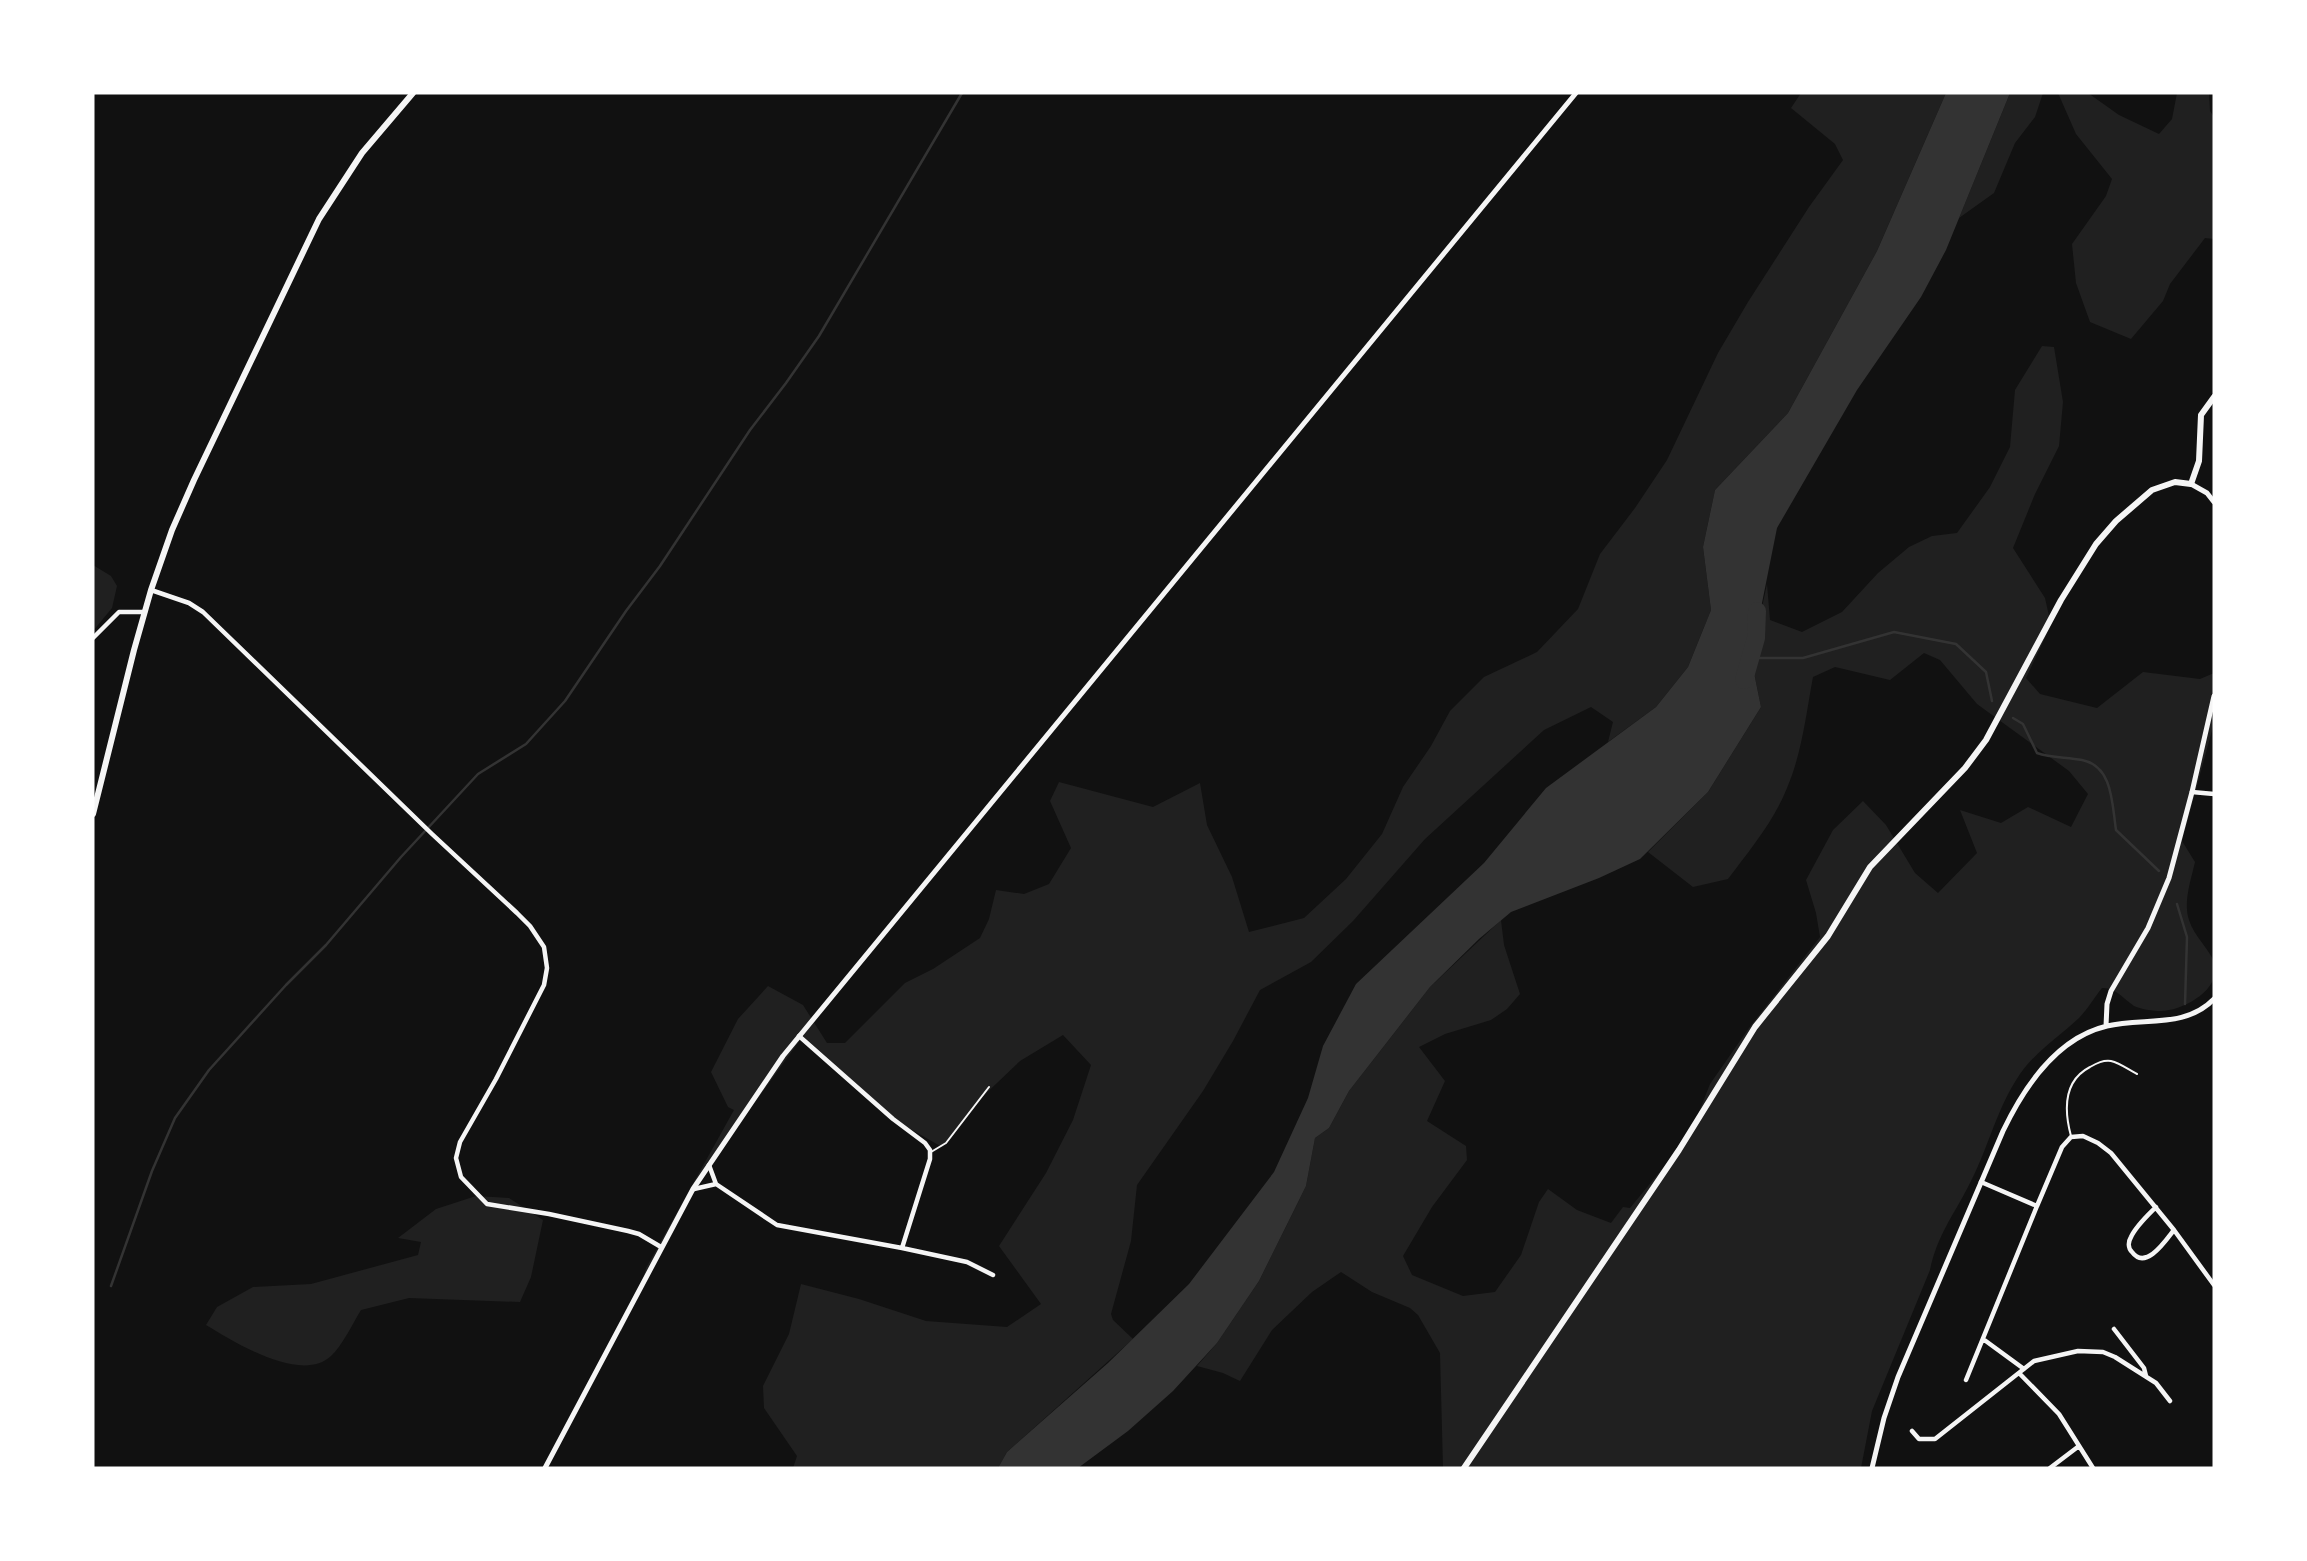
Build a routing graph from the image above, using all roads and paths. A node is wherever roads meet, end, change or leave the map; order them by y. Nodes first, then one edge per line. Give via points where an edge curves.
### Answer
1 (412, 93) edge
2 (1576, 93) edge
3 (2214, 397) edge
4 (2191, 484) junction
5 (2214, 502) edge
6 (151, 590) junction
7 (145, 612) junction
8 (93, 638) edge
9 (2214, 696) edge
10 (2192, 792) junction
11 (2214, 794) edge
12 (93, 814) edge
13 (2214, 999) edge
14 (2106, 1026) junction
15 (799, 1036) junction
16 (2137, 1074) dead end
17 (989, 1087) dead end
18 (2071, 1137) junction
19 (930, 1152) junction
20 (709, 1164) junction
21 (1981, 1181) junction
22 (716, 1184) junction
23 (693, 1189) junction
24 (2037, 1206) junction
25 (2156, 1207) junction
26 (2174, 1230) junction
27 (660, 1247) junction
28 (902, 1248) junction
29 (993, 1275) dead end
30 (2214, 1285) edge
31 (2114, 1329) dead end
32 (1983, 1339) junction
33 (2024, 1368) junction
34 (2019, 1373) junction
35 (2146, 1376) junction
36 (1966, 1380) dead end
37 (2170, 1401) dead end
38 (1912, 1431) dead end
39 (2079, 1446) junction
40 (545, 1468) edge
41 (1464, 1468) edge
42 (1872, 1468) edge
43 (2050, 1468) edge
44 (2093, 1468) edge

1 - 6 main road via 362,153 319,219 194,480
2 - 15 street
3 - 4 main road via 2201,415 2199,461
4 - 5 street
4 - 41 main road via 2175,482 2152,490 2096,544 1986,740 1870,867 1828,936 1755,1027 1679,1150
6 - 7 main road
6 - 27 street via 203,612 530,926 544,947 546,975 540,994 459,1145 456,1158 461,1177 487,1204 628,1231
7 - 8 street via 118,612
7 - 12 main road
9 - 10 street
10 - 11 street
10 - 14 street via 2169,878 2148,928 2111,991
13 - 14 street via 2178,1019
14 - 21 street via 2067,1046 2034,1078 2011,1113
15 - 19 street
15 - 20 street
16 - 18 lane via 2108,1061 2083,1070 2070,1087 2065,1108
17 - 19 lane via 946,1143
18 - 24 street via 2062,1147
18 - 25 street via 2083,1136 2111,1153
19 - 28 street
20 - 22 street
20 - 23 street
21 - 24 street
21 - 42 street via 1898,1377
22 - 23 street
22 - 28 street via 777,1224
23 - 27 street
24 - 32 street
25 - 26 street
25 - 26 street via 2130,1239 2133,1254 2147,1257
26 - 30 street
27 - 40 street
28 - 29 street via 967,1262
31 - 35 street
32 - 33 street
32 - 36 street
33 - 34 street
33 - 35 street via 2040,1359 2091,1350 2115,1357
34 - 38 street via 1936,1438 1919,1439
34 - 39 street via 2059,1414
35 - 37 street
39 - 43 street
39 - 44 street

